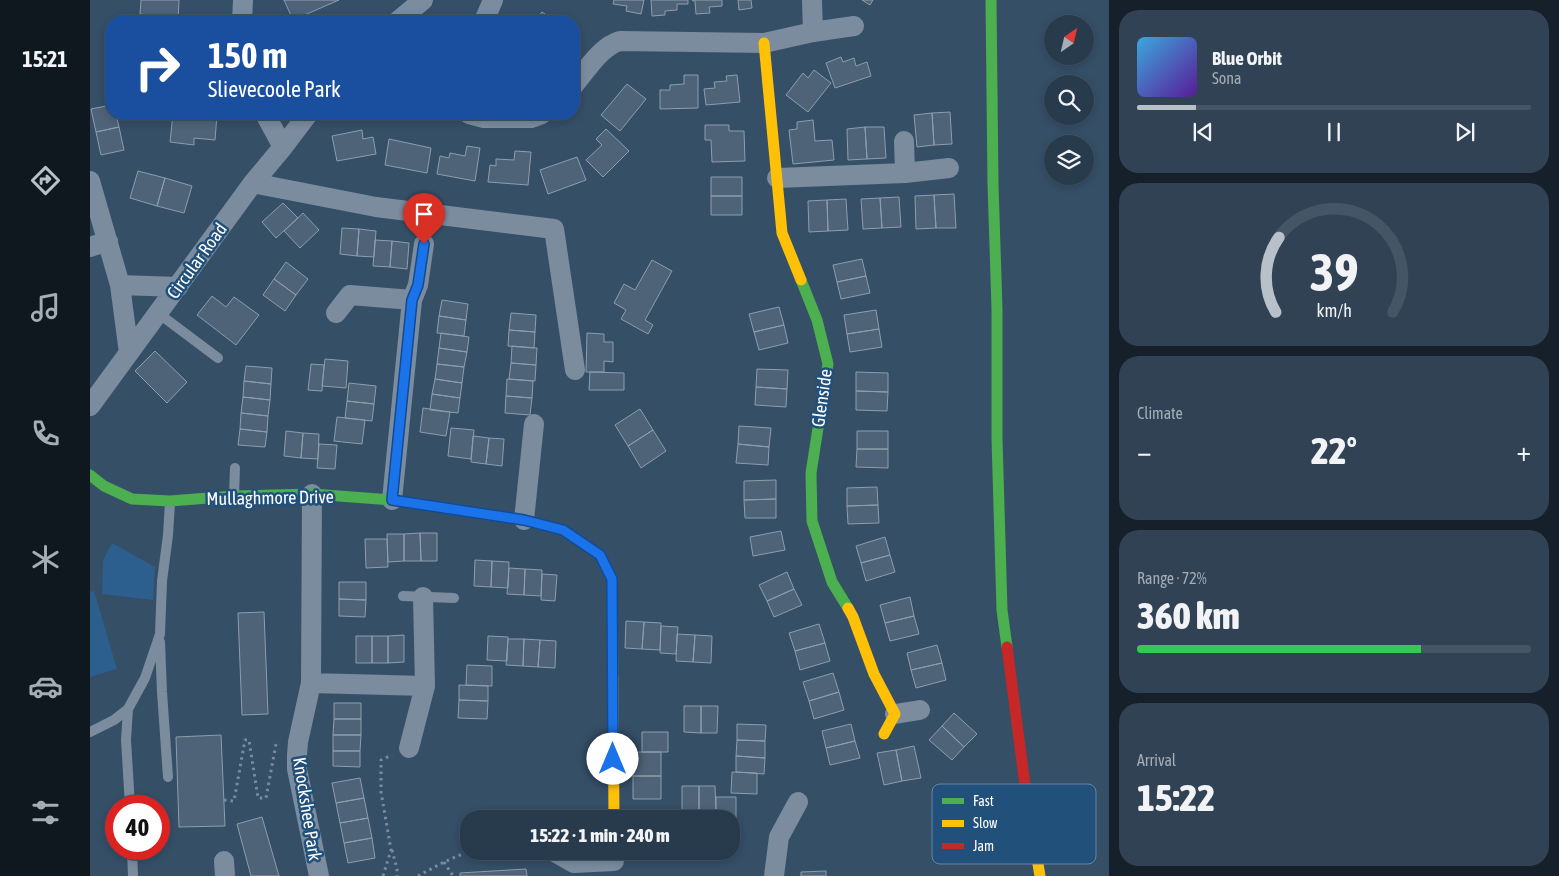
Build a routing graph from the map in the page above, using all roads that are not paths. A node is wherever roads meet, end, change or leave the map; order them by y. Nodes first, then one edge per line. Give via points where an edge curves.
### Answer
1 (243, 0) edge
2 (423, 0) edge
3 (493, 0) edge
4 (991, 0) edge
5 (812, 1) dead end
6 (242, 15) edge
7 (405, 15) edge
8 (487, 15) edge
9 (854, 26) dead end
10 (813, 32) junction
11 (764, 43) junction
12 (580, 78) edge
13 (268, 120) edge
14 (303, 120) edge
15 (904, 141) dead end
16 (283, 147) junction
17 (949, 168) dead end
18 (906, 174) junction
19 (777, 178) junction
20 (90, 181) edge
21 (253, 183) junction
22 (99, 244) edge
23 (424, 244) dead end
24 (120, 286) junction
25 (178, 287) junction
26 (412, 300) junction
27 (158, 313) junction
28 (336, 313) dead end
29 (129, 353) junction
30 (218, 358) dead end
31 (575, 370) dead end
32 (90, 406) edge
33 (534, 424) dead end
34 (235, 468) dead end
35 (90, 475) edge
36 (312, 494) junction
37 (234, 496) junction
38 (392, 500) junction
39 (170, 501) junction
40 (524, 520) junction
41 (403, 596) dead end
42 (423, 597) junction
43 (454, 598) dead end
44 (160, 634) junction
45 (311, 683) junction
46 (424, 686) junction
47 (128, 709) junction
48 (920, 710) dead end
49 (894, 714) junction
50 (90, 732) edge
51 (884, 734) dead end
52 (409, 748) road end
53 (168, 777) dead end
54 (1025, 784) edge
55 (129, 795) edge
56 (798, 802) dead end
57 (614, 810) edge
58 (132, 860) edge
59 (569, 860) edge
60 (616, 863) edge
61 (133, 876) edge
62 (319, 876) edge
63 (774, 876) edge

1 - 6 street
2 - 7 street
3 - 8 street
4 - 54 street via 1002,610
5 - 10 street
9 - 10 street
10 - 11 street
11 - 12 street via 620,41 604,49
11 - 19 street, Glenside
13 - 16 street
14 - 16 street, Circular Road
15 - 18 street
16 - 21 street, Circular Road
17 - 18 street
18 - 19 street
19 - 49 street, Glenside via 782,233 817,320 828,364 811,473 812,521 832,582 853,617 874,674
20 - 22 street
21 - 25 street, Circular Road
21 - 31 street via 376,207 554,229
22 - 24 street
23 - 26 street via 418,285
24 - 25 street
24 - 29 street
25 - 27 street, Circular Road
26 - 28 street via 350,294
26 - 38 street
27 - 29 street, Circular Road
27 - 30 lane
29 - 32 street, Circular Road
33 - 40 street
34 - 37 lane
35 - 39 street, Mullaghmore Drive via 104,486 132,499
36 - 37 street, Mullaghmore Drive
36 - 38 street, Mullaghmore Drive
36 - 45 street, Knockshee Park
37 - 39 street, Mullaghmore Drive
38 - 40 street, Mullaghmore Drive
39 - 44 lane
40 - 57 street, Mullaghmore Drive via 563,530 600,555 612,579
41 - 42 lane
42 - 43 lane
42 - 46 street
44 - 47 lane via 145,678
44 - 53 lane
45 - 46 street
45 - 62 street, Knockshee Park via 296,755
46 - 52 street
47 - 50 lane
47 - 55 lane
48 - 49 street
49 - 51 street
56 - 63 street via 779,837
58 - 61 lane
59 - 60 street via 574,863

